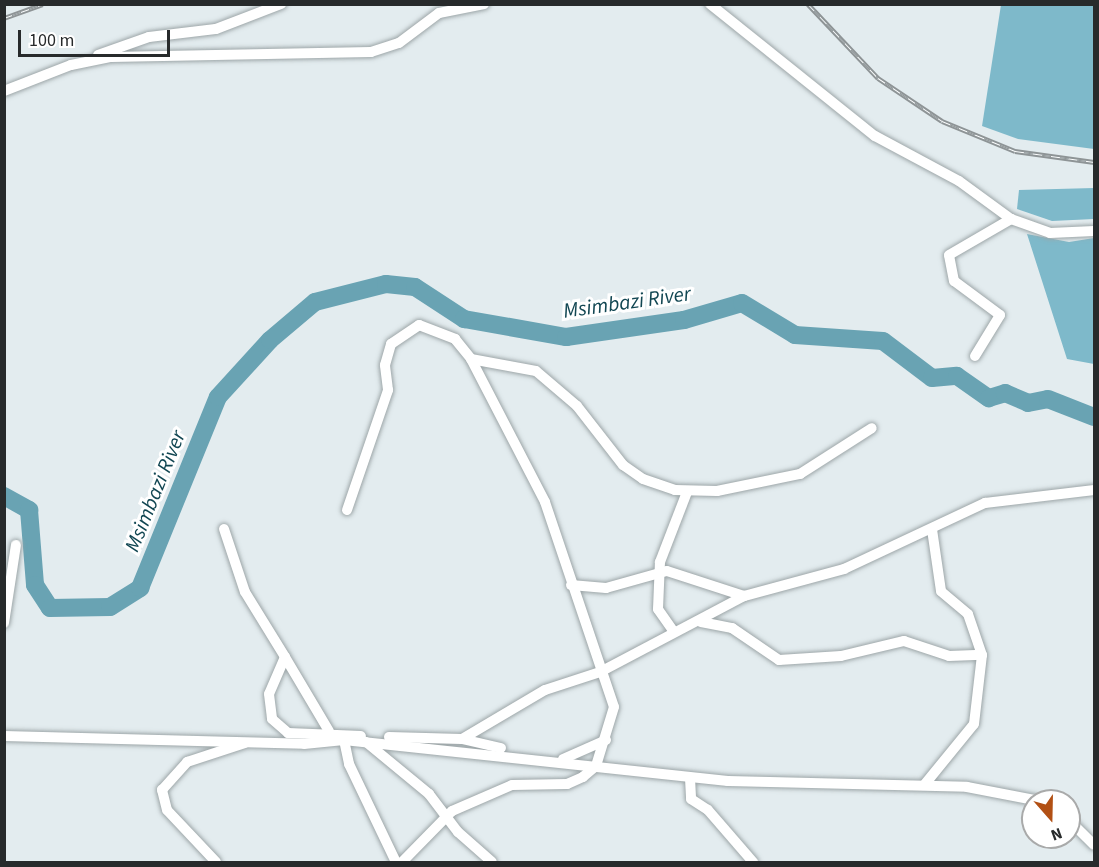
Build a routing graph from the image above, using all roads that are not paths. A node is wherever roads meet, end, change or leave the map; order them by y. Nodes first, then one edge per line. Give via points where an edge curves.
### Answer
1 (281, 4) edge
2 (484, 4) edge
3 (710, 4) edge
4 (90, 59) junction
5 (4, 92) edge
6 (1011, 219) junction
7 (1095, 231) edge
8 (975, 356) dead end
9 (471, 359) junction
10 (872, 428) dead end
11 (1095, 490) edge
12 (687, 492) junction
13 (347, 510) dead end
14 (224, 529) dead end
15 (932, 529) junction
16 (16, 545) dead end
17 (659, 571) junction
18 (571, 585) junction
19 (744, 596) junction
20 (701, 621) junction
21 (4, 623) edge
22 (674, 632) junction
23 (982, 655) junction
24 (285, 657) junction
25 (600, 672) junction
26 (328, 730) junction
27 (4, 736) edge
28 (462, 739) junction
29 (344, 740) junction
30 (606, 740) junction
31 (254, 741) junction
32 (366, 742) junction
33 (597, 766) junction
34 (690, 778) junction
35 (925, 784) junction
36 (1021, 796) edge
37 (445, 815) junction
38 (1081, 832) edge
39 (1095, 845) edge
40 (216, 862) edge
41 (396, 862) edge
42 (402, 862) edge
43 (492, 862) edge
44 (753, 862) edge

1 - 4 street via 216,29 132,41
2 - 4 street via 439,13 399,43 371,52
3 - 6 street via 875,136 959,181
4 - 5 street
6 - 7 street via 1050,233
6 - 8 street via 949,255 954,281 1000,315
9 - 12 street via 536,371 577,406 629,470
9 - 13 street via 455,339 430,327 419,325 398,334 385,365 388,390
9 - 18 street via 545,502
10 - 12 street via 800,474 746,488
11 - 15 street via 985,503
12 - 17 street
14 - 24 street via 245,592
15 - 19 street via 844,569
15 - 23 street via 941,591 968,614
16 - 21 street
17 - 18 street via 606,588
17 - 19 street
17 - 22 street via 661,619
18 - 25 street
19 - 20 street
20 - 22 street
20 - 23 street via 732,628 779,660 841,656 904,641 949,656
22 - 25 street
23 - 35 street via 974,724
24 - 26 street
24 - 26 street via 269,694 272,719 288,732
25 - 28 street via 545,690
25 - 30 street via 614,707
26 - 28 street
27 - 31 street
28 - 30 street via 561,760
29 - 31 street
29 - 32 street
29 - 41 street via 349,764
30 - 33 street
31 - 40 street via 188,762 162,790 167,810
32 - 33 street
32 - 37 street via 429,794
33 - 34 street
33 - 37 street via 567,784 512,785
34 - 35 street
34 - 44 street via 691,799 708,810
35 - 36 street via 998,790
37 - 42 street
37 - 43 street
38 - 39 street

